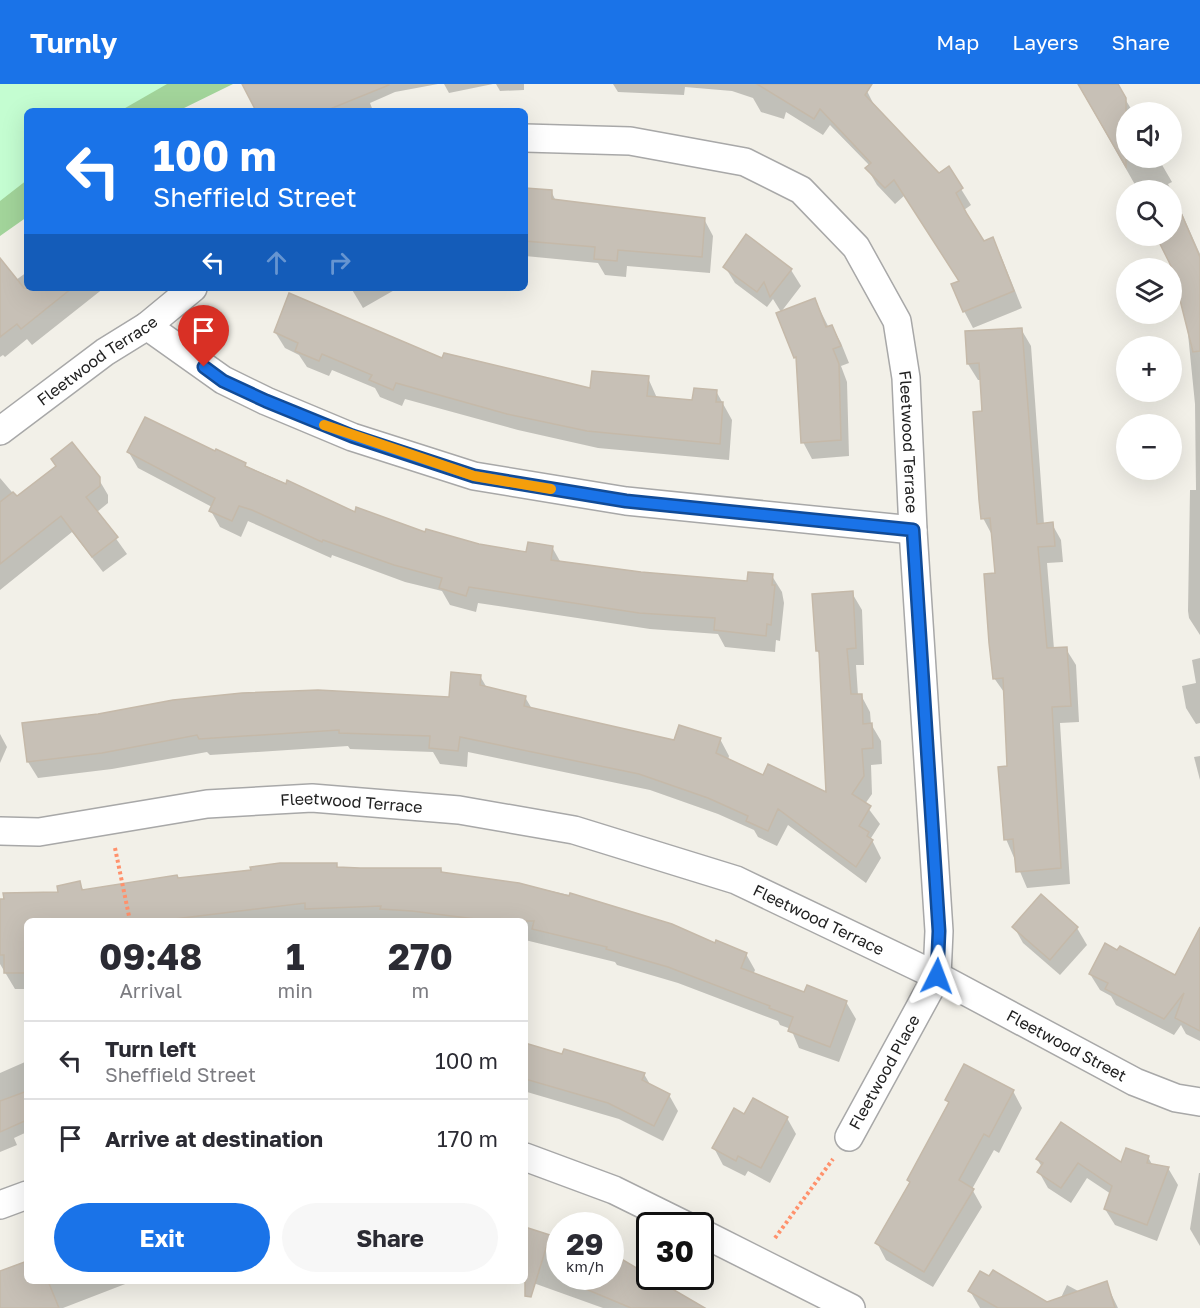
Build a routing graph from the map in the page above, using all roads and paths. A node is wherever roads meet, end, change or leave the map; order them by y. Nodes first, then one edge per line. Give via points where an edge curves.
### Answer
1 (528, 138) edge
2 (189, 291) edge
3 (147, 326) junction
4 (0, 431) edge
5 (913, 530) junction
6 (109, 820) junction
7 (0, 831) edge
8 (129, 918) edge
9 (937, 976) junction
10 (1200, 1102) edge
11 (849, 1137) joint
12 (528, 1158) edge
13 (24, 1196) edge
14 (0, 1205) edge
15 (659, 1212) edge
16 (714, 1239) edge
17 (758, 1260) junction
18 (851, 1308) edge

1 - 5 street, Fleetwood Terrace via 630,141 745,162 801,190 856,247 897,321 906,378
2 - 3 street, Fleetwood Terrace
3 - 4 street, Fleetwood Terrace via 105,352
3 - 5 street via 223,381 266,401 352,436 474,476 626,501
5 - 9 street, Fleetwood Terrace via 939,931
6 - 7 street, Fleetwood Terrace via 39,832
6 - 8 path
6 - 9 street, Fleetwood Terrace via 207,804 312,798 459,810 574,830 736,880
9 - 10 street, Fleetwood Street via 1135,1082 1176,1098
9 - 11 street, Fleetwood Place
11 - 17 path
12 - 15 street via 614,1190
13 - 14 street
16 - 17 street
17 - 18 street

